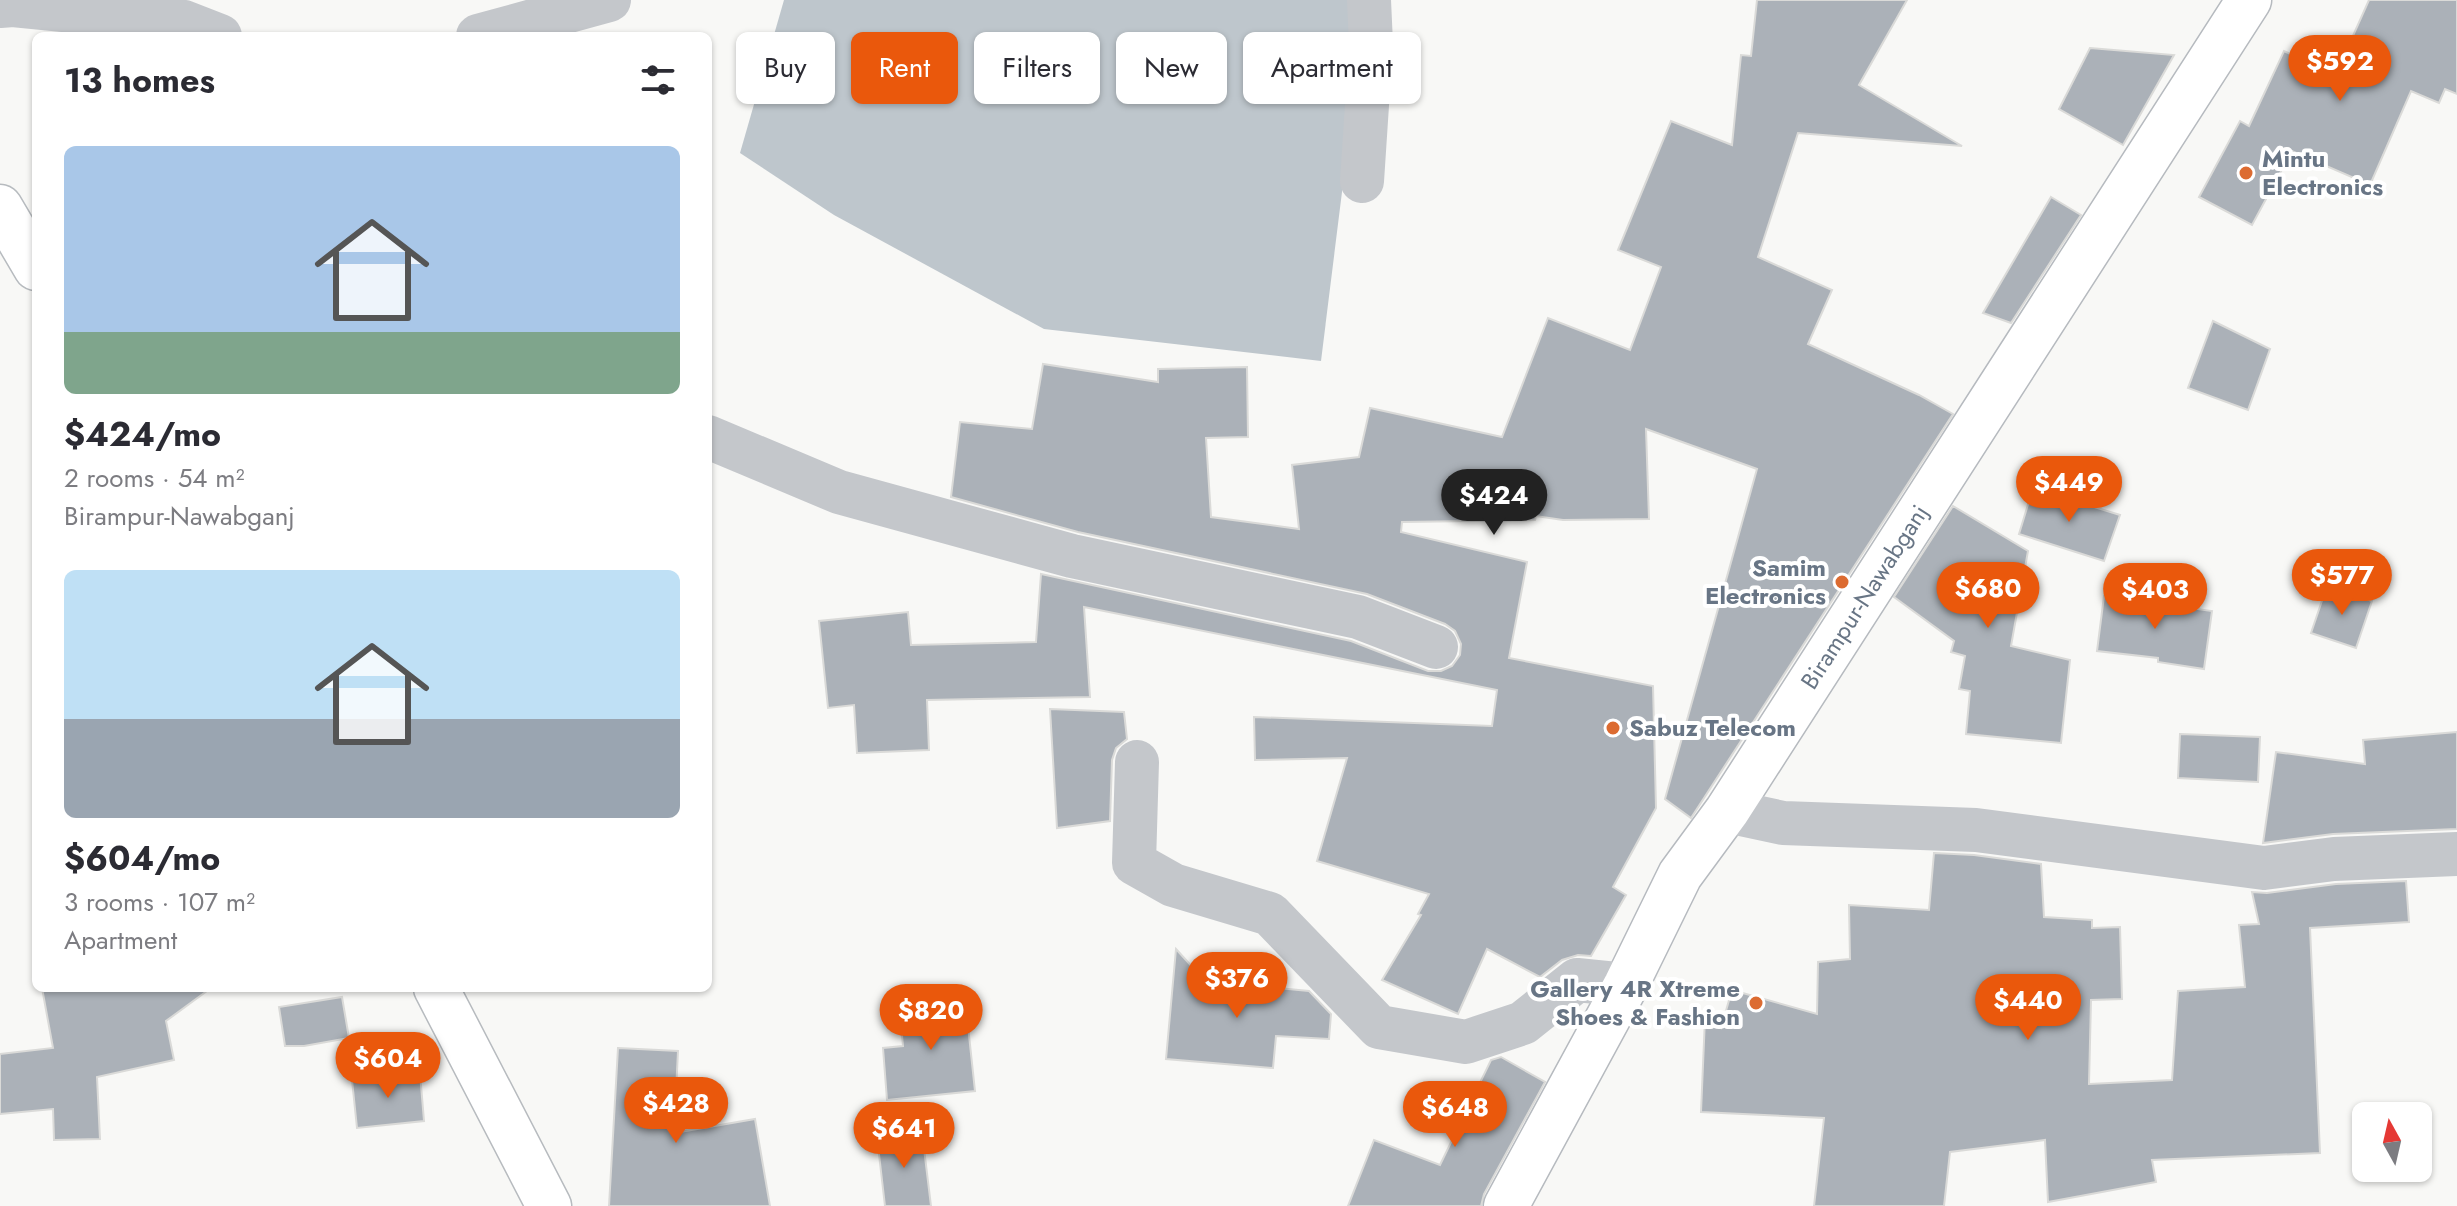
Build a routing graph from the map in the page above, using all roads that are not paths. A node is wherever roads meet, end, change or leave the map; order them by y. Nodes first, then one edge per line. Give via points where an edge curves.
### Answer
1 (609, 0) edge
2 (1369, 0) edge
3 (2249, 0) edge
4 (0, 6) edge
5 (210, 32) edge
6 (493, 32) edge
7 (1362, 181) dead end
8 (0, 207) edge
9 (32, 261) edge
10 (712, 439) edge
11 (1436, 647) dead end
12 (1137, 762) dead end
13 (1727, 811) junction
14 (2457, 854) edge
15 (1626, 985) junction
16 (438, 992) edge
17 (549, 1206) edge
18 (1506, 1206) edge

1 - 6 street
2 - 7 street
3 - 13 main road, Birampur-Nawabganj
4 - 5 street via 184,22
8 - 9 main road
10 - 11 street via 839,492 1072,556 1358,617
12 - 15 street via 1134,863 1173,885 1270,914 1379,1027 1466,1042 1523,1023 1577,980
13 - 14 street via 1783,823 1976,830 2264,868
13 - 15 main road, Birampur-Nawabganj via 1680,875
15 - 18 main road, Birampur-Nawabganj
16 - 17 main road

